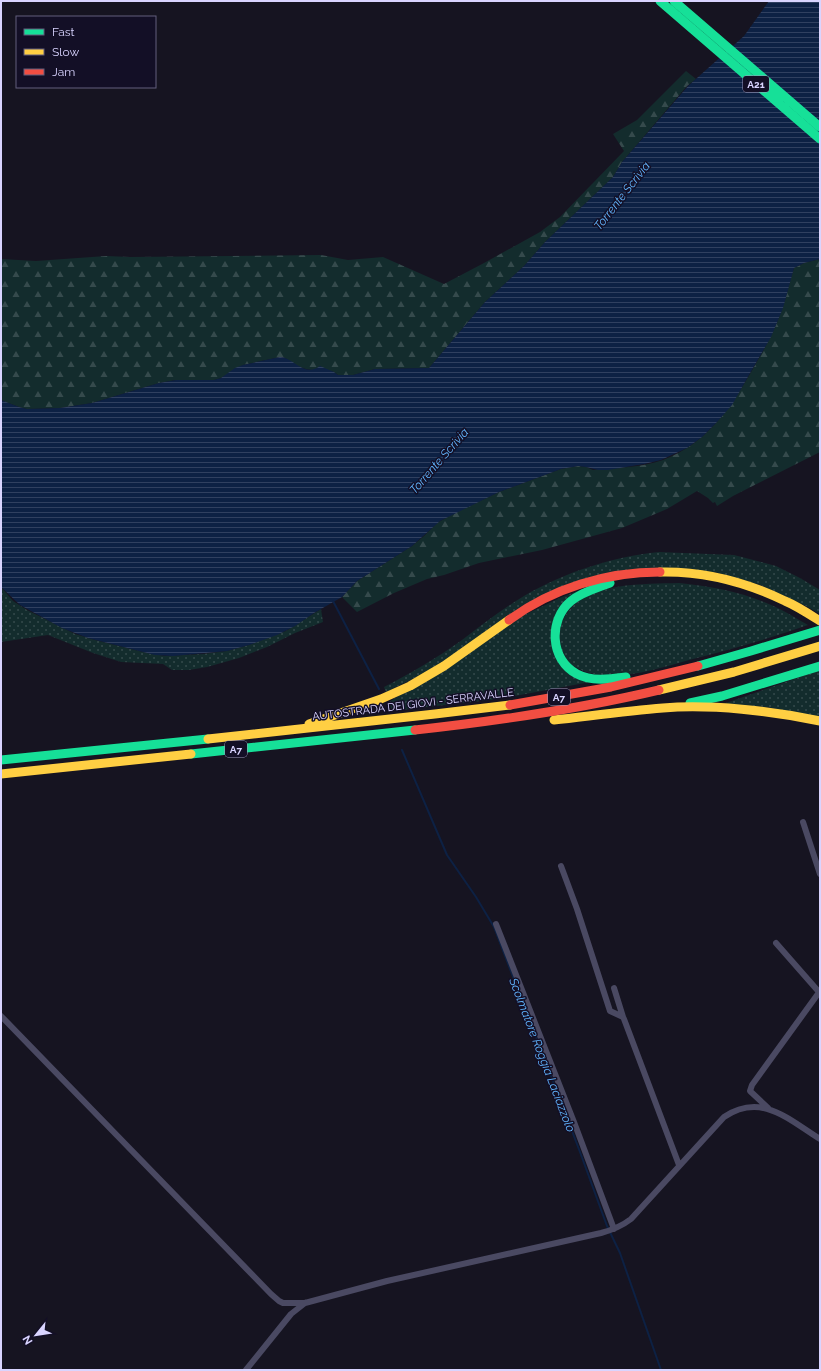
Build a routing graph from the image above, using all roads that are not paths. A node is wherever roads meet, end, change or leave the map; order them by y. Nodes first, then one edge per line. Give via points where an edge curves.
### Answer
1 (660, 1) edge
2 (674, 1) edge
3 (695, 25) junction
4 (820, 127) edge
5 (820, 139) edge
6 (810, 618) junction
7 (820, 621) edge
8 (820, 630) edge
9 (820, 646) edge
10 (820, 666) edge
11 (694, 668) junction
12 (664, 708) junction
13 (820, 721) edge
14 (472, 724) junction
15 (291, 730) junction
16 (1, 760) edge
17 (1, 774) edge
18 (803, 822) dead end
19 (561, 866) dead end
20 (820, 874) edge
21 (496, 924) dead end
22 (776, 943) dead end
23 (614, 988) dead end
24 (820, 992) edge
25 (1, 1016) edge
26 (623, 1017) junction
27 (769, 1109) junction
28 (820, 1139) edge
29 (679, 1165) junction
30 (610, 1230) junction
31 (305, 1303) junction
32 (246, 1370) edge

1 - 3 highway, A21
2 - 3 highway, A21
3 - 4 highway, A21
3 - 5 highway, A21
6 - 7 highway
6 - 8 highway
6 - 11 highway via 746,591 699,580 676,578 633,579 599,587 568,604 558,619 555,645 562,661 582,676 613,679
6 - 15 highway via 792,603 769,592 721,577 679,571 624,573 571,587 552,595 512,617 456,660 388,697
8 - 11 highway, AUTOSTRADA DEI GIOVI - SERRAVALLE / A7
9 - 14 highway, A7 via 646,694 532,716
10 - 12 highway via 722,696
11 - 15 highway, AUTOSTRADA DEI GIOVI - SERRAVALLE / A7 via 532,702 432,716
12 - 13 highway via 721,708
12 - 14 highway via 522,724
14 - 17 highway, A7
15 - 16 highway, AUTOSTRADA DEI GIOVI - SERRAVALLE / A7
18 - 20 street
19 - 26 street via 610,1011
21 - 30 street via 574,1122
22 - 24 street
23 - 26 street
24 - 27 street via 752,1085 750,1091
25 - 31 street via 271,1294 283,1303
26 - 29 street
27 - 28 street
27 - 29 street via 752,1106 731,1112 714,1126
29 - 30 street via 631,1219
30 - 31 street via 387,1281
31 - 32 street via 291,1314

